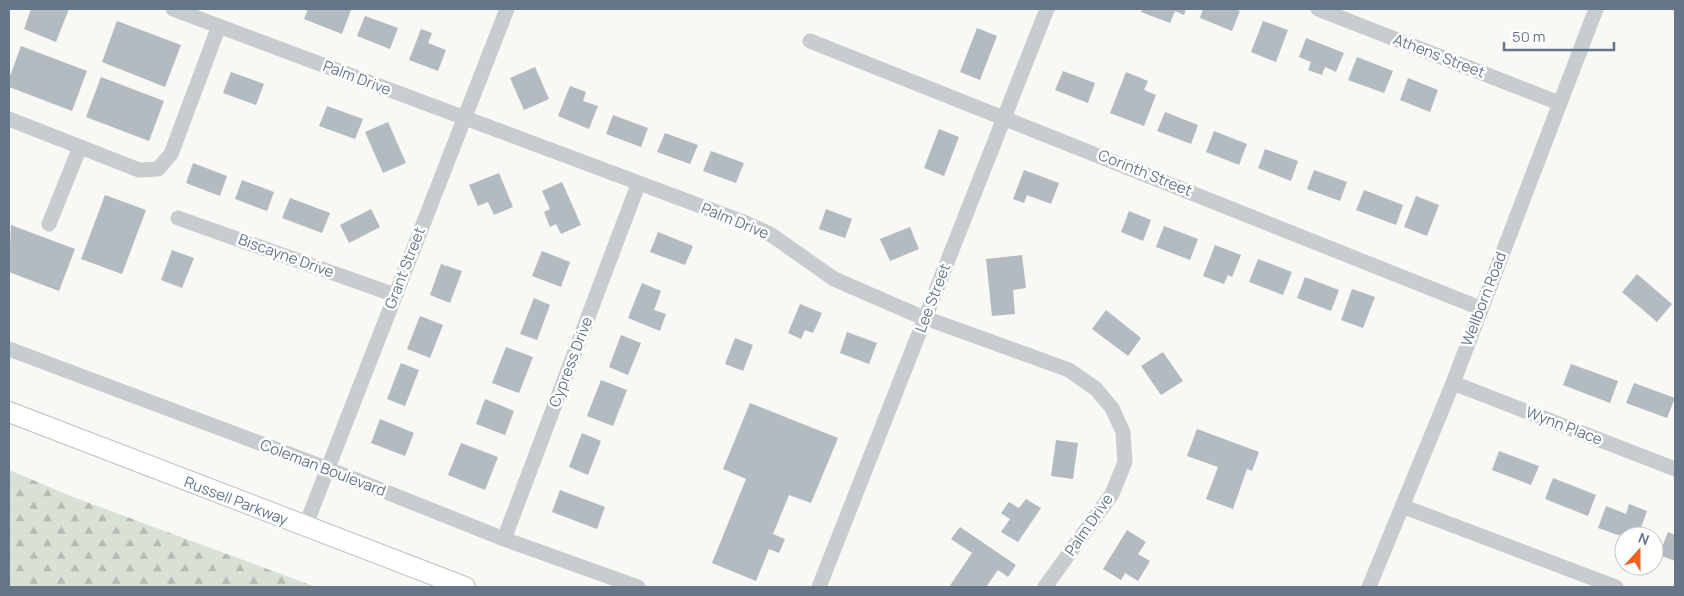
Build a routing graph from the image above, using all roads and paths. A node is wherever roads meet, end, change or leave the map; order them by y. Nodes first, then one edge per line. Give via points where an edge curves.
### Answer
1 (173, 9) edge
2 (507, 9) edge
3 (1047, 9) edge
4 (1318, 9) edge
5 (1596, 9) edge
6 (219, 26) junction
7 (810, 41) dead end
8 (1559, 103) junction
9 (1004, 116) junction
10 (464, 118) junction
11 (9, 119) edge
12 (80, 147) junction
13 (638, 185) junction
14 (178, 218) dead end
15 (49, 224) dead end
16 (394, 295) junction
17 (1480, 308) junction
18 (925, 317) junction
19 (9, 350) edge
20 (1453, 383) junction
21 (9, 412) edge
22 (326, 468) junction
23 (1675, 470) edge
24 (1402, 506) junction
25 (305, 527) junction
26 (504, 539) junction
27 (465, 587) edge
28 (638, 587) edge
29 (819, 587) edge
30 (1045, 587) edge
31 (1369, 587) edge
32 (1616, 587) edge

1 - 6 street, Palm Drive
2 - 10 street, Grant Street
3 - 9 street, Lee Street
4 - 8 street, Athens Street
5 - 8 street, Wellborn Road
6 - 10 street, Palm Drive
6 - 12 street via 171,154 158,169 138,170
7 - 9 street, Corinth Street
8 - 17 street, Wellborn Road
9 - 17 street, Corinth Street
9 - 18 street, Lee Street
10 - 13 street, Palm Drive
10 - 16 street, Grant Street
11 - 12 street
12 - 15 street
13 - 18 street, Palm Drive via 770,234 834,279
13 - 26 street, Cypress Drive
14 - 16 street, Biscayne Drive
16 - 22 street, Grant Street
17 - 20 street, Wellborn Road
18 - 29 street, Lee Street
18 - 30 street, Palm Drive via 1069,370 1096,389 1112,408 1123,432 1125,462 1112,494
19 - 22 street, Coleman Boulevard
20 - 23 street, Wynn Place
20 - 24 street, Wellborn Road
21 - 25 main road, Russell Parkway
22 - 25 street, Grant Street
22 - 26 street, Coleman Boulevard
24 - 31 street, Wellborn Road
24 - 32 street
25 - 27 main road, Russell Parkway
26 - 28 street, Coleman Boulevard

